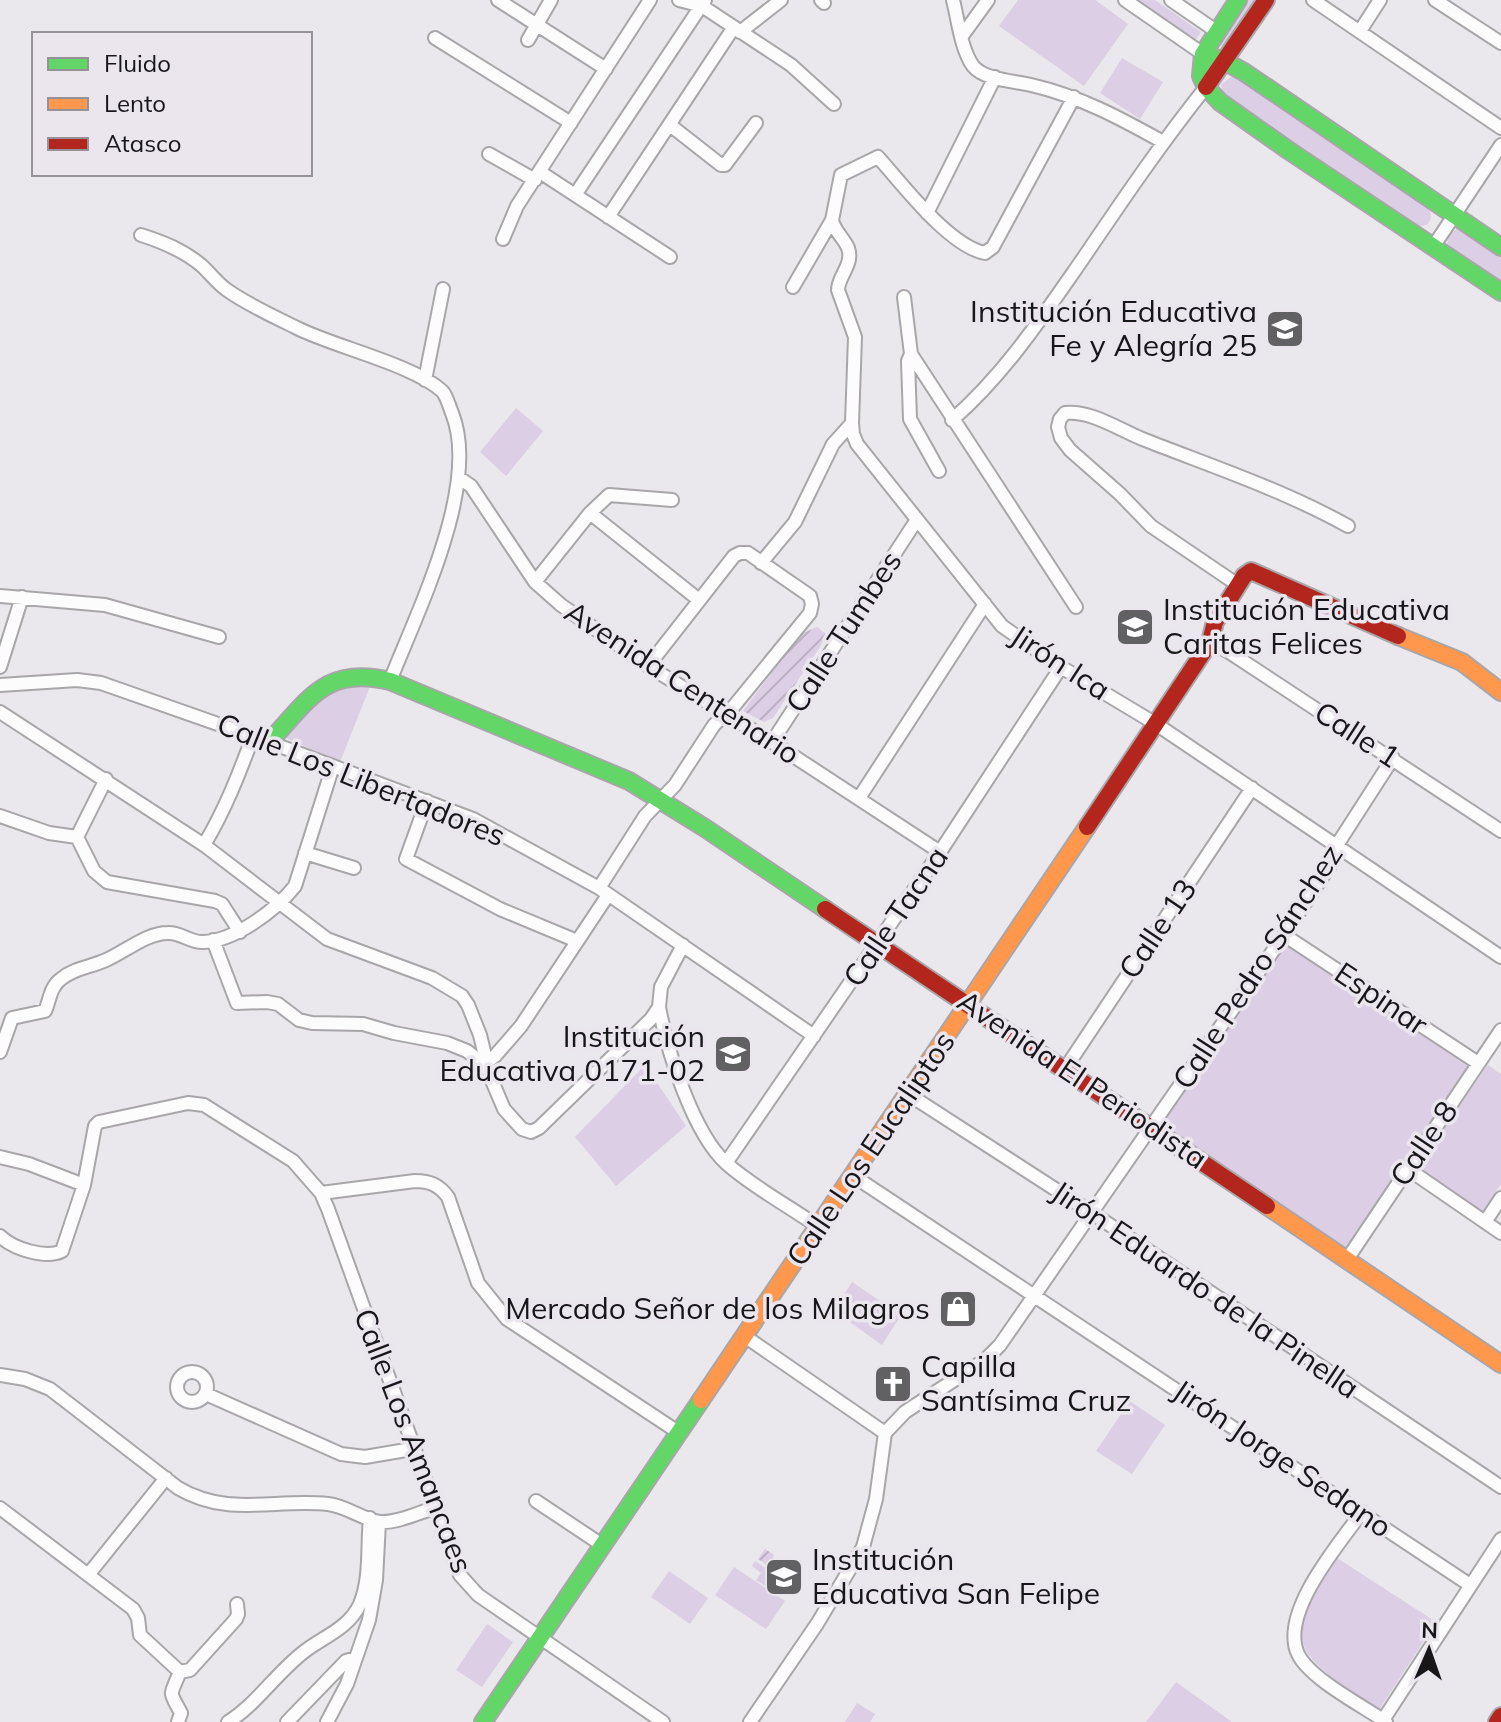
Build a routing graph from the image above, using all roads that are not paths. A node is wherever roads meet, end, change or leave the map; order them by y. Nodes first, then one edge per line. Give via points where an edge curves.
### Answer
1 (498, 0) edge
2 (551, 0) edge
3 (650, 0) edge
4 (679, 0) edge
5 (781, 0) edge
6 (953, 0) edge
7 (988, 0) edge
8 (1125, 0) edge
9 (1171, 0) edge
10 (1238, 0) edge
11 (1266, 0) edge
12 (1313, 0) edge
13 (1380, 0) edge
14 (1435, 0) edge
15 (703, 3) edge
16 (537, 24) junction
17 (737, 30) junction
18 (1216, 31) junction
19 (1360, 31) junction
20 (962, 36) junction
21 (435, 38) dead end
22 (528, 40) dead end
23 (1501, 43) edge
24 (1203, 54) junction
25 (1224, 61) junction
26 (606, 69) junction
27 (995, 77) junction
28 (1206, 87) junction
29 (1074, 97) junction
30 (834, 104) dead end
31 (571, 123) junction
32 (756, 123) dead end
33 (670, 125) junction
34 (1501, 128) edge
35 (1163, 142) junction
36 (1501, 145) edge
37 (489, 154) dead end
38 (538, 176) junction
39 (575, 195) junction
40 (927, 213) junction
41 (1454, 216) junction
42 (608, 217) junction
43 (832, 220) junction
44 (141, 235) dead end
45 (503, 239) dead end
46 (1433, 247) junction
47 (1501, 247) edge
48 (670, 257) dead end
49 (793, 287) dead end
50 (443, 289) dead end
51 (1501, 292) edge
52 (904, 297) dead end
53 (911, 354) junction
54 (425, 380) junction
55 (952, 420) junction
56 (852, 423) junction
57 (939, 471) dead end
58 (458, 477) junction
59 (672, 500) dead end
60 (590, 513) junction
61 (916, 521) junction
62 (1348, 526) dead end
63 (761, 563) junction
64 (535, 582) junction
65 (1238, 585) junction
66 (0, 596) edge
67 (22, 597) junction
68 (699, 600) junction
69 (985, 604) junction
70 (1076, 607) dead end
71 (219, 637) dead end
72 (1210, 642) junction
73 (648, 666) junction
74 (0, 667) edge
75 (1061, 667) junction
76 (390, 681) junction
77 (0, 685) edge
78 (1501, 692) edge
79 (0, 712) edge
80 (725, 714) junction
81 (1156, 724) junction
82 (253, 736) junction
83 (269, 742) junction
84 (772, 742) junction
85 (1393, 758) junction
86 (333, 766) junction
87 (106, 779) junction
88 (1252, 788) junction
89 (859, 798) junction
90 (661, 799) junction
91 (427, 801) junction
92 (0, 816) edge
93 (1501, 831) edge
94 (77, 837) junction
95 (204, 845) junction
96 (1337, 845) junction
97 (940, 852) junction
98 (305, 853) junction
99 (354, 868) dead end
100 (603, 891) junction
101 (278, 903) junction
102 (240, 932) junction
103 (1284, 935) junction
104 (213, 940) junction
105 (577, 941) junction
106 (878, 944) junction
107 (683, 945) junction
108 (1501, 957) edge
109 (970, 1005) junction
110 (659, 1007) junction
111 (1501, 1030) edge
112 (814, 1036) junction
113 (0, 1052) edge
114 (487, 1062) junction
115 (1478, 1063) junction
116 (1065, 1069) junction
117 (908, 1094) junction
118 (1153, 1128) junction
119 (0, 1157) edge
120 (726, 1163) junction
121 (1408, 1169) junction
122 (852, 1175) junction
123 (84, 1185) junction
124 (321, 1193) junction
125 (1501, 1198) edge
126 (1092, 1213) junction
127 (1485, 1222) junction
128 (817, 1226) junction
129 (1501, 1233) edge
130 (0, 1236) edge
131 (1348, 1258) junction
132 (1035, 1295) junction
133 (743, 1335) junction
134 (1501, 1364) edge
135 (0, 1375) edge
136 (206, 1394) dead end
137 (678, 1432) junction
138 (885, 1433) junction
139 (412, 1449) junction
140 (166, 1478) junction
141 (1501, 1487) edge
142 (536, 1501) dead end
143 (0, 1508) edge
144 (434, 1508) junction
145 (1362, 1512) junction
146 (374, 1520) junction
147 (1501, 1539) edge
148 (602, 1545) junction
149 (88, 1575) junction
150 (1470, 1585) junction
151 (237, 1604) dead end
152 (540, 1638) junction
153 (356, 1658) junction
154 (180, 1672) junction
155 (1501, 1716) edge
156 (751, 1721) edge
157 (1385, 1721) edge
158 (178, 1722) edge
159 (228, 1722) edge
160 (287, 1722) edge
161 (327, 1722) edge
162 (483, 1722) edge
163 (663, 1722) edge
164 (1497, 1722) edge

1 - 16 street
2 - 16 street
3 - 26 street
4 - 15 street
5 - 17 street
6 - 20 street
7 - 20 street
8 - 24 street
9 - 18 street
10 - 18 street
11 - 25 street
12 - 19 street
13 - 19 street
14 - 23 street
15 - 17 street
15 - 39 street
16 - 22 street
16 - 26 street
17 - 30 street via 791,65
17 - 33 street
18 - 24 street
19 - 34 street
20 - 27 street via 974,68
21 - 31 street
24 - 25 street
24 - 28 street
25 - 28 street
25 - 41 street
26 - 31 street
27 - 29 street
27 - 40 street
28 - 35 street
28 - 46 street via 1288,150
29 - 35 street
29 - 40 street via 993,247 985,253 974,251
31 - 38 street
32 - 33 street via 725,165
33 - 42 street
35 - 55 street via 1036,326 976,400
36 - 41 street
37 - 38 street
38 - 39 street
38 - 45 street
39 - 42 street
40 - 43 street via 878,157 841,175
41 - 46 street
41 - 47 street
42 - 48 street
43 - 49 street
43 - 56 street, Jirón Ica via 849,251 838,290 855,337
44 - 54 street via 173,246 263,311 323,341
46 - 51 street
50 - 54 street
52 - 53 street
53 - 55 street
53 - 57 street via 910,419
54 - 58 street via 444,393 458,429
55 - 70 street
56 - 61 street, Jirón Ica via 857,444
56 - 63 street via 833,444 795,522
58 - 64 street, Avenida Centenario via 471,486
58 - 76 street via 445,541
59 - 60 street via 613,494
60 - 64 street
60 - 68 street
61 - 69 street, Jirón Ica
61 - 84 street, Calle Tumbes
62 - 65 street via 1289,495 1085,415 1065,413 1058,427 1070,450 1151,526
63 - 68 street via 748,553 734,556
63 - 80 street via 810,596 810,613
64 - 73 street, Avenida Centenario
65 - 72 street, Calle Los Eucaliptos via 1215,622
65 - 78 street, Calle Los Eucaliptos via 1251,571 1259,573 1472,667
66 - 67 street
67 - 71 street via 105,605
67 - 74 street
68 - 73 street
69 - 75 street, Jirón Ica via 1002,626
69 - 89 street
72 - 81 street, Calle Los Eucaliptos
72 - 85 street, Calle 1
73 - 80 street, Avenida Centenario
75 - 81 street, Jirón Ica
75 - 97 street, Calle Tacna
76 - 83 street, Avenida El Periodista via 364,674 336,677
76 - 90 street, Avenida El Periodista
77 - 82 street, Calle Los Libertadores via 101,683
79 - 87 street
80 - 84 street, Avenida Centenario
80 - 90 street
81 - 88 street, Jirón Ica
81 - 109 street, Calle Los Eucaliptos
82 - 83 street, Calle Los Libertadores
82 - 95 street
83 - 86 street, Calle Los Libertadores
84 - 89 street, Avenida Centenario
85 - 93 street, Calle 1
85 - 96 street, Calle Pedro Sánchez
86 - 91 street, Calle Los Libertadores
86 - 98 street
87 - 94 street
87 - 95 street
88 - 96 street, Jirón Ica
88 - 116 street, Calle 13
89 - 97 street, Avenida Centenario
90 - 100 street via 645,816
90 - 106 street, Avenida El Periodista
91 - 100 street, Calle Los Libertadores via 473,819
91 - 105 street via 406,859 500,909
92 - 94 street
94 - 102 street via 100,878 215,901
95 - 101 street
96 - 103 street, Calle Pedro Sánchez via 1330,865
96 - 108 street, Jirón Ica
97 - 106 street, Calle Tacna
98 - 99 street
98 - 101 street via 295,886
100 - 105 street
100 - 107 street, Calle Los Libertadores
101 - 102 street
101 - 114 street via 327,939 432,978 462,996
102 - 104 street
103 - 115 street, Espinar
103 - 118 street, Calle Pedro Sánchez
104 - 113 street via 166,932 76,970 54,986 45,1011 12,1018
104 - 114 street via 237,1003 278,1004 299,1020 363,1024 447,1043
105 - 114 street via 521,1026
106 - 109 street, Avenida El Periodista
106 - 112 street, Calle Tacna
107 - 110 street via 661,987
107 - 112 street, Calle Los Libertadores
109 - 116 street, Avenida El Periodista
109 - 117 street, Calle Los Eucaliptos
110 - 114 street via 531,1132 504,1109
110 - 120 street via 688,1101
111 - 115 street, Calle 8
112 - 120 street, Calle Tacna
115 - 121 street, Calle 8
116 - 118 street, Avenida El Periodista
117 - 122 street, Calle Los Eucaliptos
117 - 126 street, Jirón Eduardo de la Pinella
118 - 126 street, Calle Pedro Sánchez
118 - 131 street, Avenida El Periodista
119 - 123 street
120 - 128 street
121 - 127 street
121 - 131 street, Calle 8
122 - 128 street, Calle Los Eucaliptos
122 - 132 street, Jirón Jorge Sedano
123 - 124 street, Calle Los Amancaes via 99,1122 188,1103 221,1114 293,1161
123 - 130 street via 58,1254 26,1249
124 - 137 street via 415,1181 441,1188 478,1283 507,1319
124 - 139 street, Calle Los Amancaes
125 - 127 street
126 - 132 street, Calle Pedro Sánchez
126 - 141 street, Jirón Eduardo de la Pinella
127 - 129 street
128 - 133 street, Calle Los Eucaliptos
131 - 134 street, Avenida El Periodista
132 - 138 street, Calle Pedro Sánchez via 985,1360 912,1407
132 - 145 street, Jirón Jorge Sedano
133 - 137 street, Calle Los Eucaliptos
133 - 138 street
135 - 140 street via 50,1389
136 - 139 street via 341,1454 365,1457
137 - 148 street, Calle Los Eucaliptos
138 - 156 street via 863,1547
139 - 144 street, Calle Los Amancaes
140 - 146 street via 196,1499 219,1504 322,1503
140 - 149 street
142 - 148 street
143 - 149 street
144 - 146 street
144 - 152 street, Calle Los Amancaes via 467,1585
145 - 150 street, Jirón Jorge Sedano
145 - 157 street via 1298,1610 1292,1633 1298,1655 1315,1673
146 - 153 street via 373,1600
146 - 159 street via 366,1579 354,1615 303,1653
147 - 150 street
148 - 152 street, Calle Los Eucaliptos
149 - 154 street via 133,1609 140,1635
150 - 157 street
151 - 154 street via 236,1619 190,1670
152 - 162 street, Calle Los Eucaliptos
152 - 163 street, Calle Los Amancaes
153 - 160 street via 346,1661
153 - 161 street
154 - 158 street via 170,1696 181,1713
155 - 164 street

